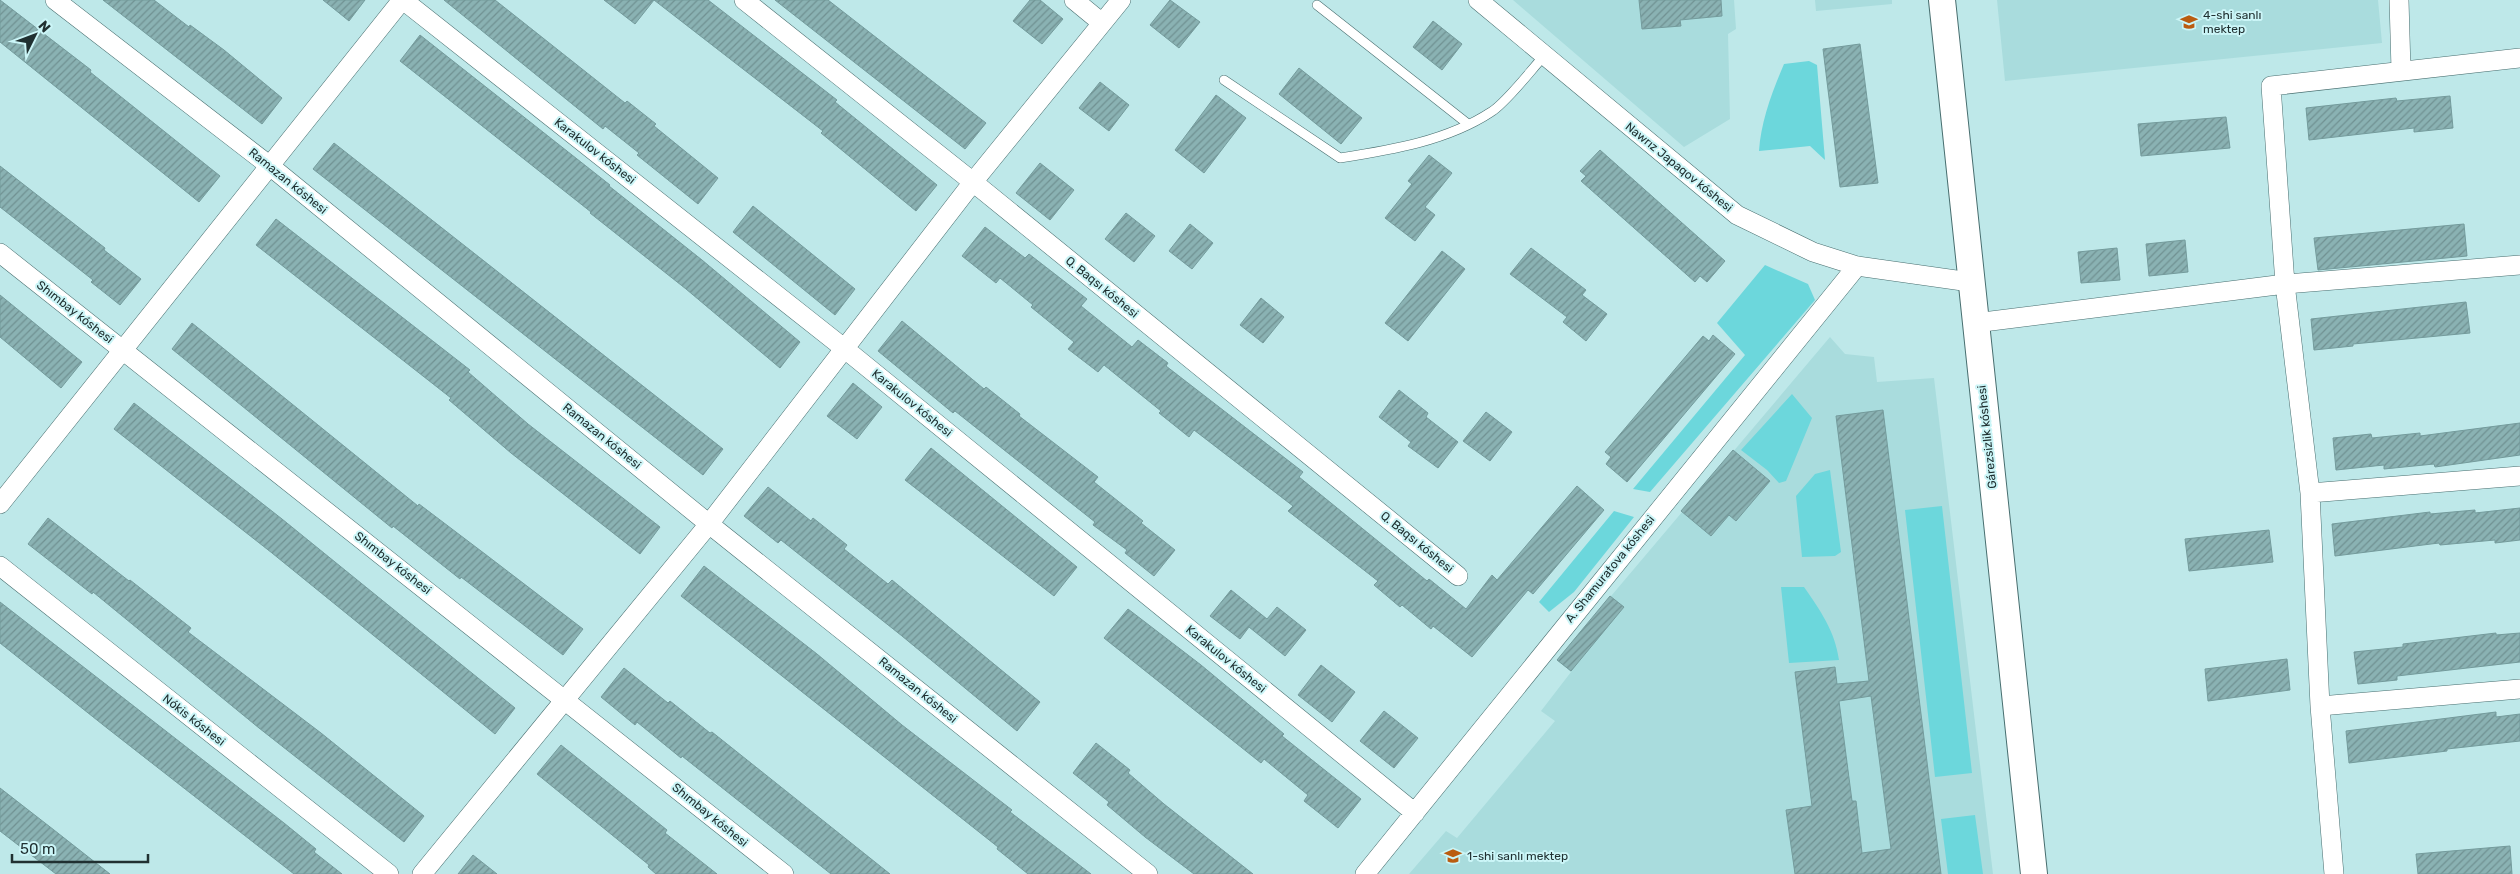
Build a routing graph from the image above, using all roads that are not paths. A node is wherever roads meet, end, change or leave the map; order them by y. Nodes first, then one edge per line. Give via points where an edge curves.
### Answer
1 (55, 0) edge
2 (403, 0) edge
3 (744, 0) edge
4 (1074, 0) edge
5 (1121, 0) edge
6 (1478, 0) edge
7 (1942, 0) edge
8 (2399, 0) edge
9 (1317, 5) dead end
10 (1102, 23) junction
11 (1544, 56) junction
12 (2520, 58) edge
13 (2401, 70) junction
14 (1224, 80) dead end
15 (1468, 124) junction
16 (270, 166) junction
17 (973, 182) junction
18 (0, 253) edge
19 (2520, 265) edge
20 (1857, 266) junction
21 (1970, 282) junction
22 (2285, 284) junction
23 (1975, 323) junction
24 (845, 348) junction
25 (123, 350) junction
26 (2520, 476) edge
27 (2310, 493) junction
28 (0, 504) edge
29 (709, 524) junction
30 (0, 566) edge
31 (1458, 576) dead end
32 (2520, 689) edge
33 (565, 698) junction
34 (2320, 706) junction
35 (1415, 813) junction
36 (389, 874) edge
37 (422, 874) edge
38 (784, 874) edge
39 (1148, 874) edge
40 (1365, 874) edge
41 (2034, 874) edge
42 (2334, 874) edge

1 - 16 street, Ramazan kóshesi
2 - 16 street
2 - 24 street, Karakulov kóshesi
3 - 17 street, Q. Baqsı kóshesi
4 - 10 street
5 - 10 street
6 - 11 street, Nawrız Japaqov kóshesi
7 - 21 street, Gárezsizlik kóshesi
8 - 13 street
9 - 15 lane
10 - 17 street
11 - 15 lane via 1492,112
11 - 20 street, Nawrız Japaqov kóshesi via 1737,215 1812,252
12 - 13 street
13 - 22 street via 2271,86
14 - 15 lane via 1340,158 1396,150
16 - 25 street
16 - 29 street, Ramazan kóshesi
17 - 24 street
17 - 31 street, Q. Baqsı kóshesi
18 - 25 street, Shımbay kóshesi
19 - 22 street
20 - 21 street, Nawrız Japaqov kóshesi
20 - 35 street, A. Shamuratova kóshesi
21 - 23 street, Gárezsizlik kóshesi
22 - 23 street
22 - 27 street
23 - 41 street, Gárezsizlik kóshesi
24 - 29 street
24 - 35 street, Karakulov kóshesi
25 - 28 street
25 - 33 street, Shımbay kóshesi
26 - 27 street
27 - 34 street
29 - 33 street
29 - 39 street, Ramazan kóshesi
30 - 36 street, Nókis kóshesi
32 - 34 street
33 - 37 street
33 - 38 street, Shımbay kóshesi
34 - 42 street
35 - 40 street, A. Shamuratova kóshesi

